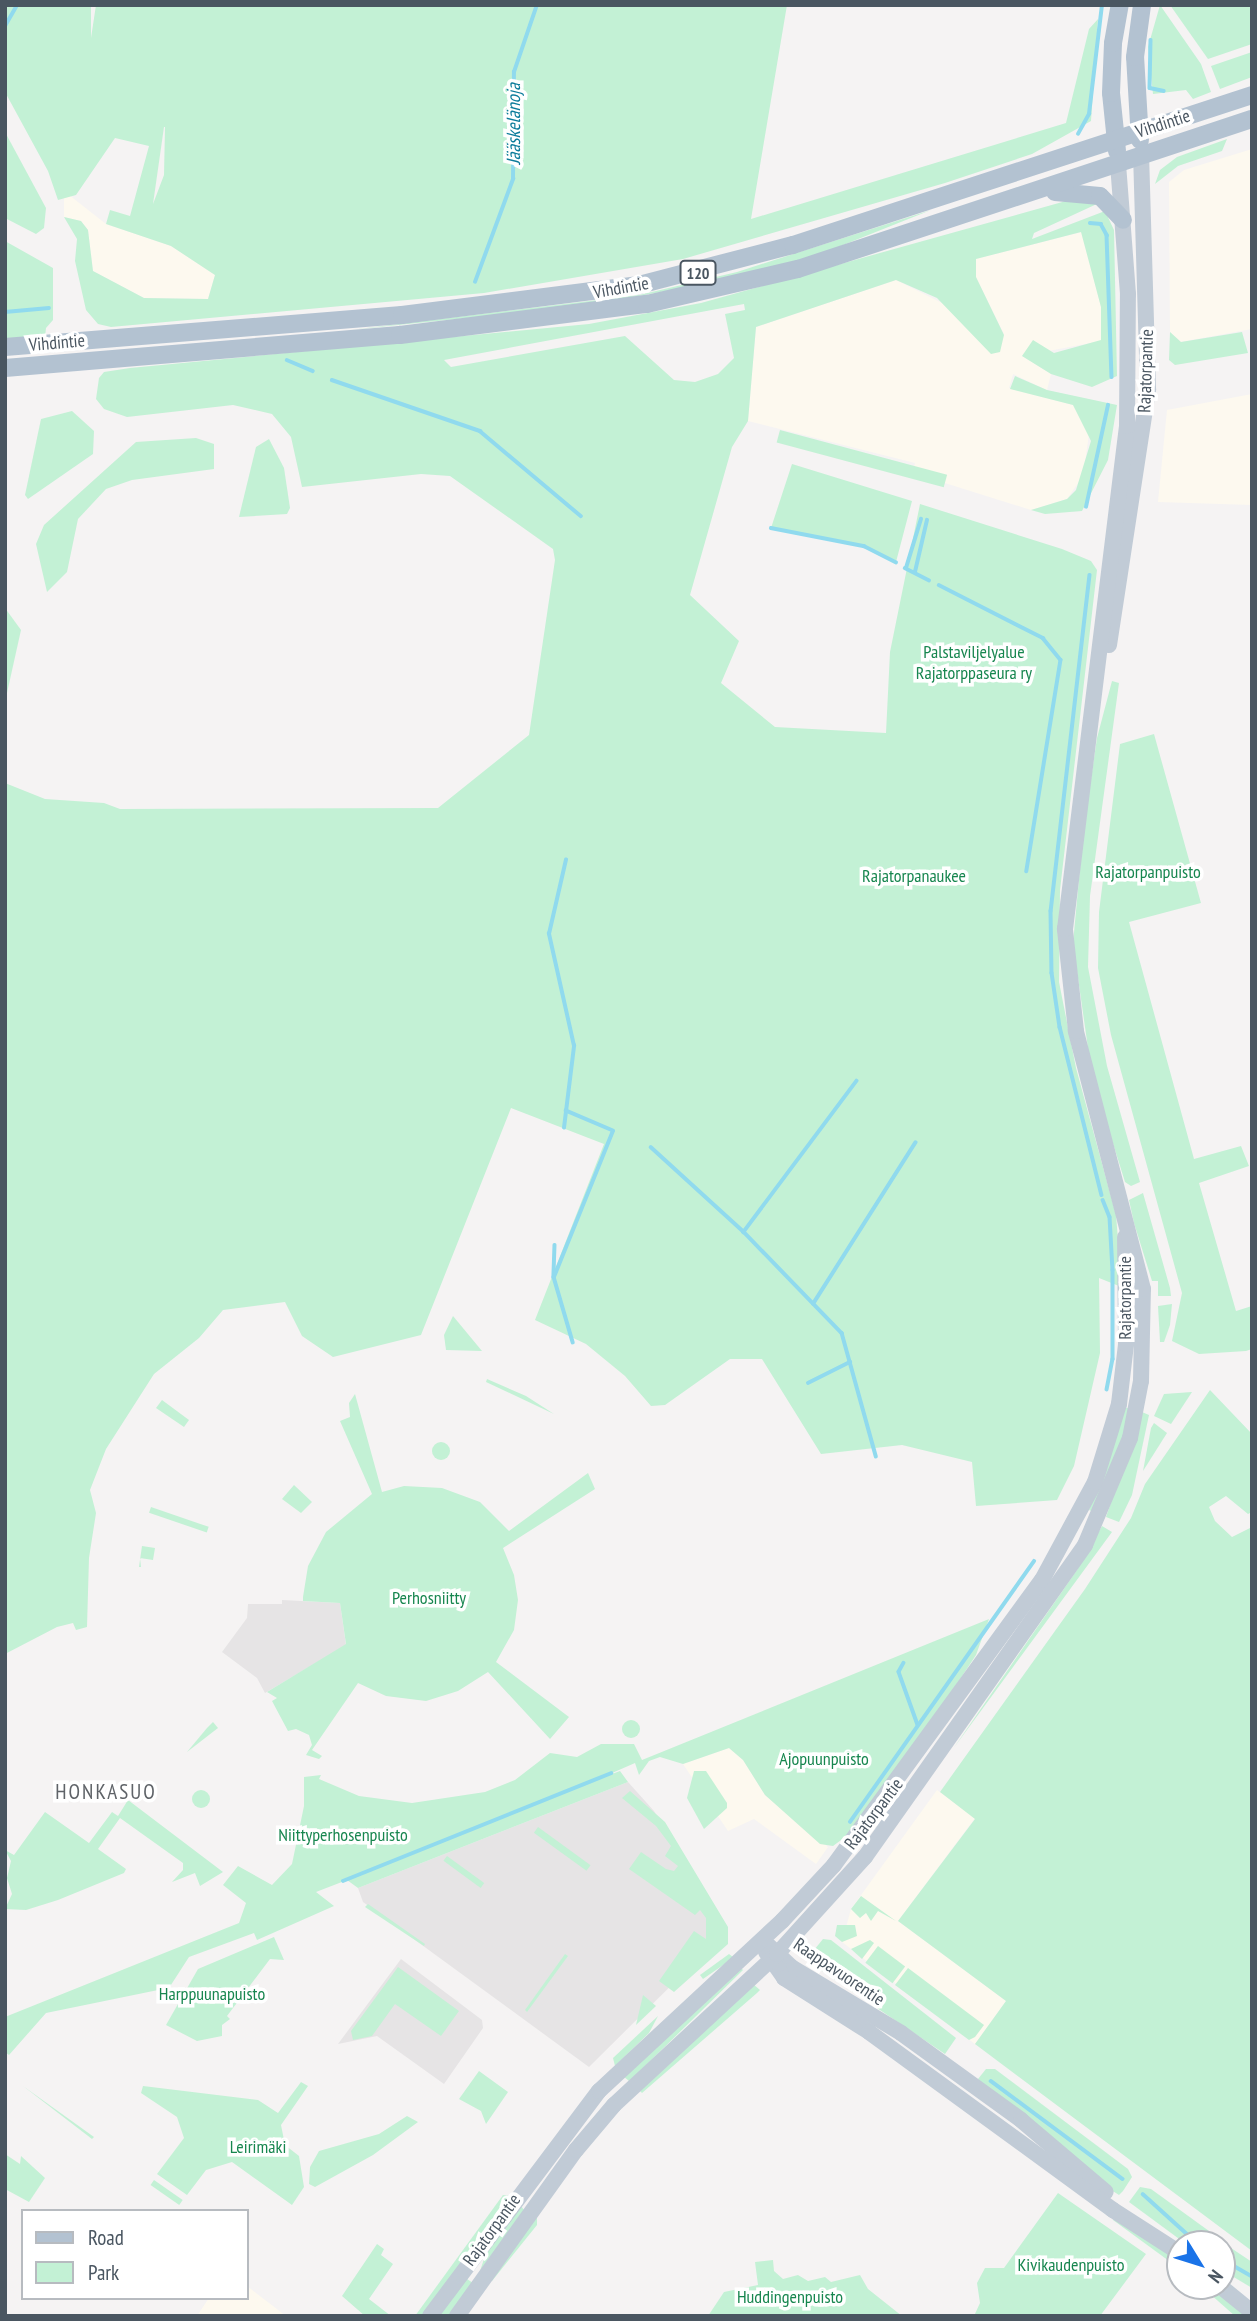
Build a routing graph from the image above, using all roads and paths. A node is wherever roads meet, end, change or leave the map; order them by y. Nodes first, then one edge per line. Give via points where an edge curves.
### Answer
1 (1120, 5) edge
2 (1142, 5) edge
3 (1252, 95) edge
4 (1252, 119) edge
5 (1140, 131) junction
6 (1115, 140) junction
7 (1141, 158) junction
8 (1118, 165) junction
9 (1027, 195) junction
10 (1123, 220) junction
11 (5, 347) edge
12 (5, 368) edge
13 (1089, 733) junction
14 (1125, 1213) junction
15 (763, 1939) junction
16 (773, 1957) junction
17 (1166, 2243) edge
18 (1236, 2288) edge
19 (1252, 2298) edge
20 (1236, 2299) edge
21 (1252, 2312) edge
22 (430, 2316) edge
23 (457, 2316) edge

1 - 6 main road, Rajatorpantie via 1111,93
2 - 5 main road, Rajatorpantie via 1135,57
3 - 5 main road, Vihdintie / 120
4 - 7 main road, Vihdintie / 120
5 - 6 main road, Vihdintie / 120
5 - 7 main road, Rajatorpantie
6 - 8 main road, Rajatorpantie
6 - 11 main road, Vihdintie / 120 via 734,263 639,285 402,315
7 - 8 main road, Vihdintie / 120
7 - 13 main road, Rajatorpantie via 1147,401 1103,679
8 - 9 main road, Vihdintie / 120
8 - 10 main road, Rajatorpantie
9 - 10 main road via 1092,193 1106,200
9 - 12 main road, Vihdintie / 120 via 799,269 647,304 400,335
10 - 13 main road, Rajatorpantie via 1127,426
13 - 14 main road, Rajatorpantie via 1070,869 1066,954 1076,1031
14 - 15 main road, Rajatorpantie via 1123,1380 1106,1452 1082,1511 1042,1580 885,1800 826,1875
14 - 16 main road, Rajatorpantie via 1143,1289 1141,1381 1130,1438 1099,1519 1037,1618 900,1811 851,1876
15 - 16 main road, Raappavuorentie
15 - 22 main road, Rajatorpantie via 599,2091
16 - 17 main road, Raappavuorentie via 784,1978 870,2032 1113,2210
16 - 23 main road, Rajatorpantie via 614,2105 576,2150
18 - 19 main road
20 - 21 main road

